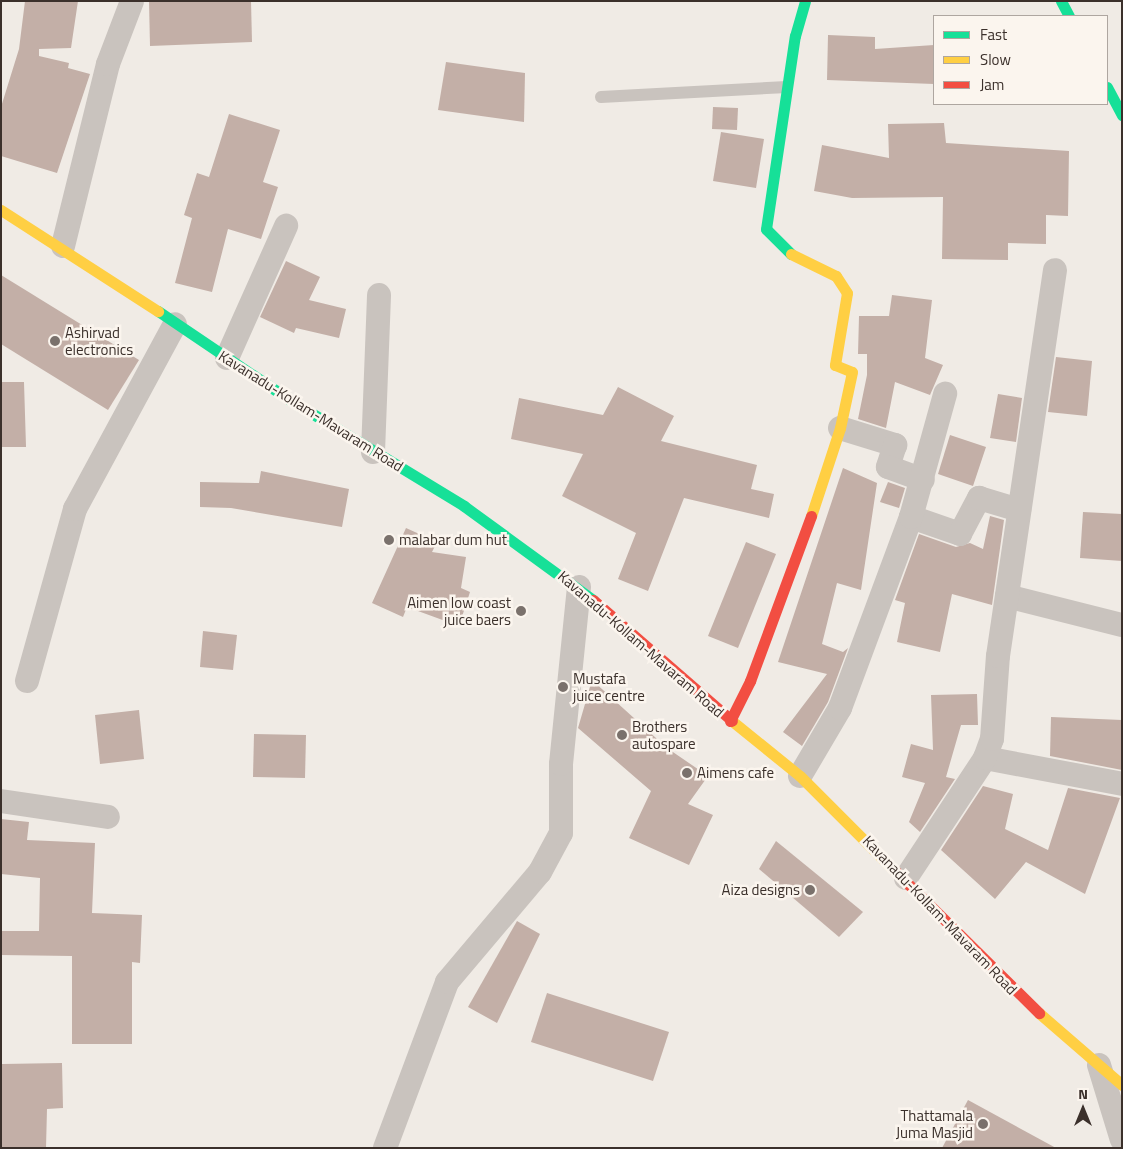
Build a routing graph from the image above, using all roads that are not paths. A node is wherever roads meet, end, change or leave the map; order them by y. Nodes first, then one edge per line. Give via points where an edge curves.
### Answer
1 (132, 1) edge
2 (805, 1) edge
3 (1061, 1) edge
4 (1068, 15) edge
5 (787, 87) junction
6 (1108, 89) edge
7 (601, 97) dead end
8 (1122, 115) edge
9 (1, 210) edge
10 (286, 226) dead end
11 (63, 246) junction
12 (1055, 270) dead end
13 (379, 295) dead end
14 (175, 324) junction
15 (227, 358) junction
16 (945, 394) dead end
17 (840, 428) junction
18 (373, 452) junction
19 (923, 480) junction
20 (1019, 510) junction
21 (911, 517) junction
22 (580, 587) junction
23 (1007, 596) junction
24 (1122, 625) edge
25 (27, 681) dead end
26 (730, 720) junction
27 (985, 758) junction
28 (800, 776) junction
29 (1122, 784) edge
30 (1, 801) edge
31 (108, 817) dead end
32 (906, 878) junction
33 (1099, 1065) junction
34 (1122, 1085) edge
35 (1122, 1140) edge
36 (385, 1148) edge

1 - 11 street via 108,64
2 - 5 main road
3 - 4 main road
5 - 7 lane
5 - 17 main road via 766,229 792,255 836,276 847,294 835,365 852,372
6 - 8 main road
9 - 11 main road, Kavanadu-Kollam-Mavaram Road
10 - 15 street
11 - 14 main road, Kavanadu-Kollam-Mavaram Road
12 - 20 street
13 - 18 street
14 - 15 main road, Kavanadu-Kollam-Mavaram Road
14 - 25 street via 75,509
15 - 18 main road, Kavanadu-Kollam-Mavaram Road
16 - 19 street
17 - 19 street via 895,445 888,467
17 - 26 main road via 750,681
18 - 22 main road, Kavanadu-Kollam-Mavaram Road via 464,506
19 - 21 street
20 - 21 street via 980,498 960,534
20 - 23 street
21 - 28 street via 840,708
22 - 26 main road, Kavanadu-Kollam-Mavaram Road
22 - 36 street via 561,764 561,833 540,872 447,982 408,1075
23 - 24 street
23 - 27 street via 998,656 997,717
26 - 28 main road, Kavanadu-Kollam-Mavaram Road
27 - 29 street
27 - 32 street
28 - 32 main road, Kavanadu-Kollam-Mavaram Road
30 - 31 street
32 - 33 main road, Kavanadu-Kollam-Mavaram Road via 1027,1003
33 - 34 main road, Kavanadu-Kollam-Mavaram Road
33 - 35 street

